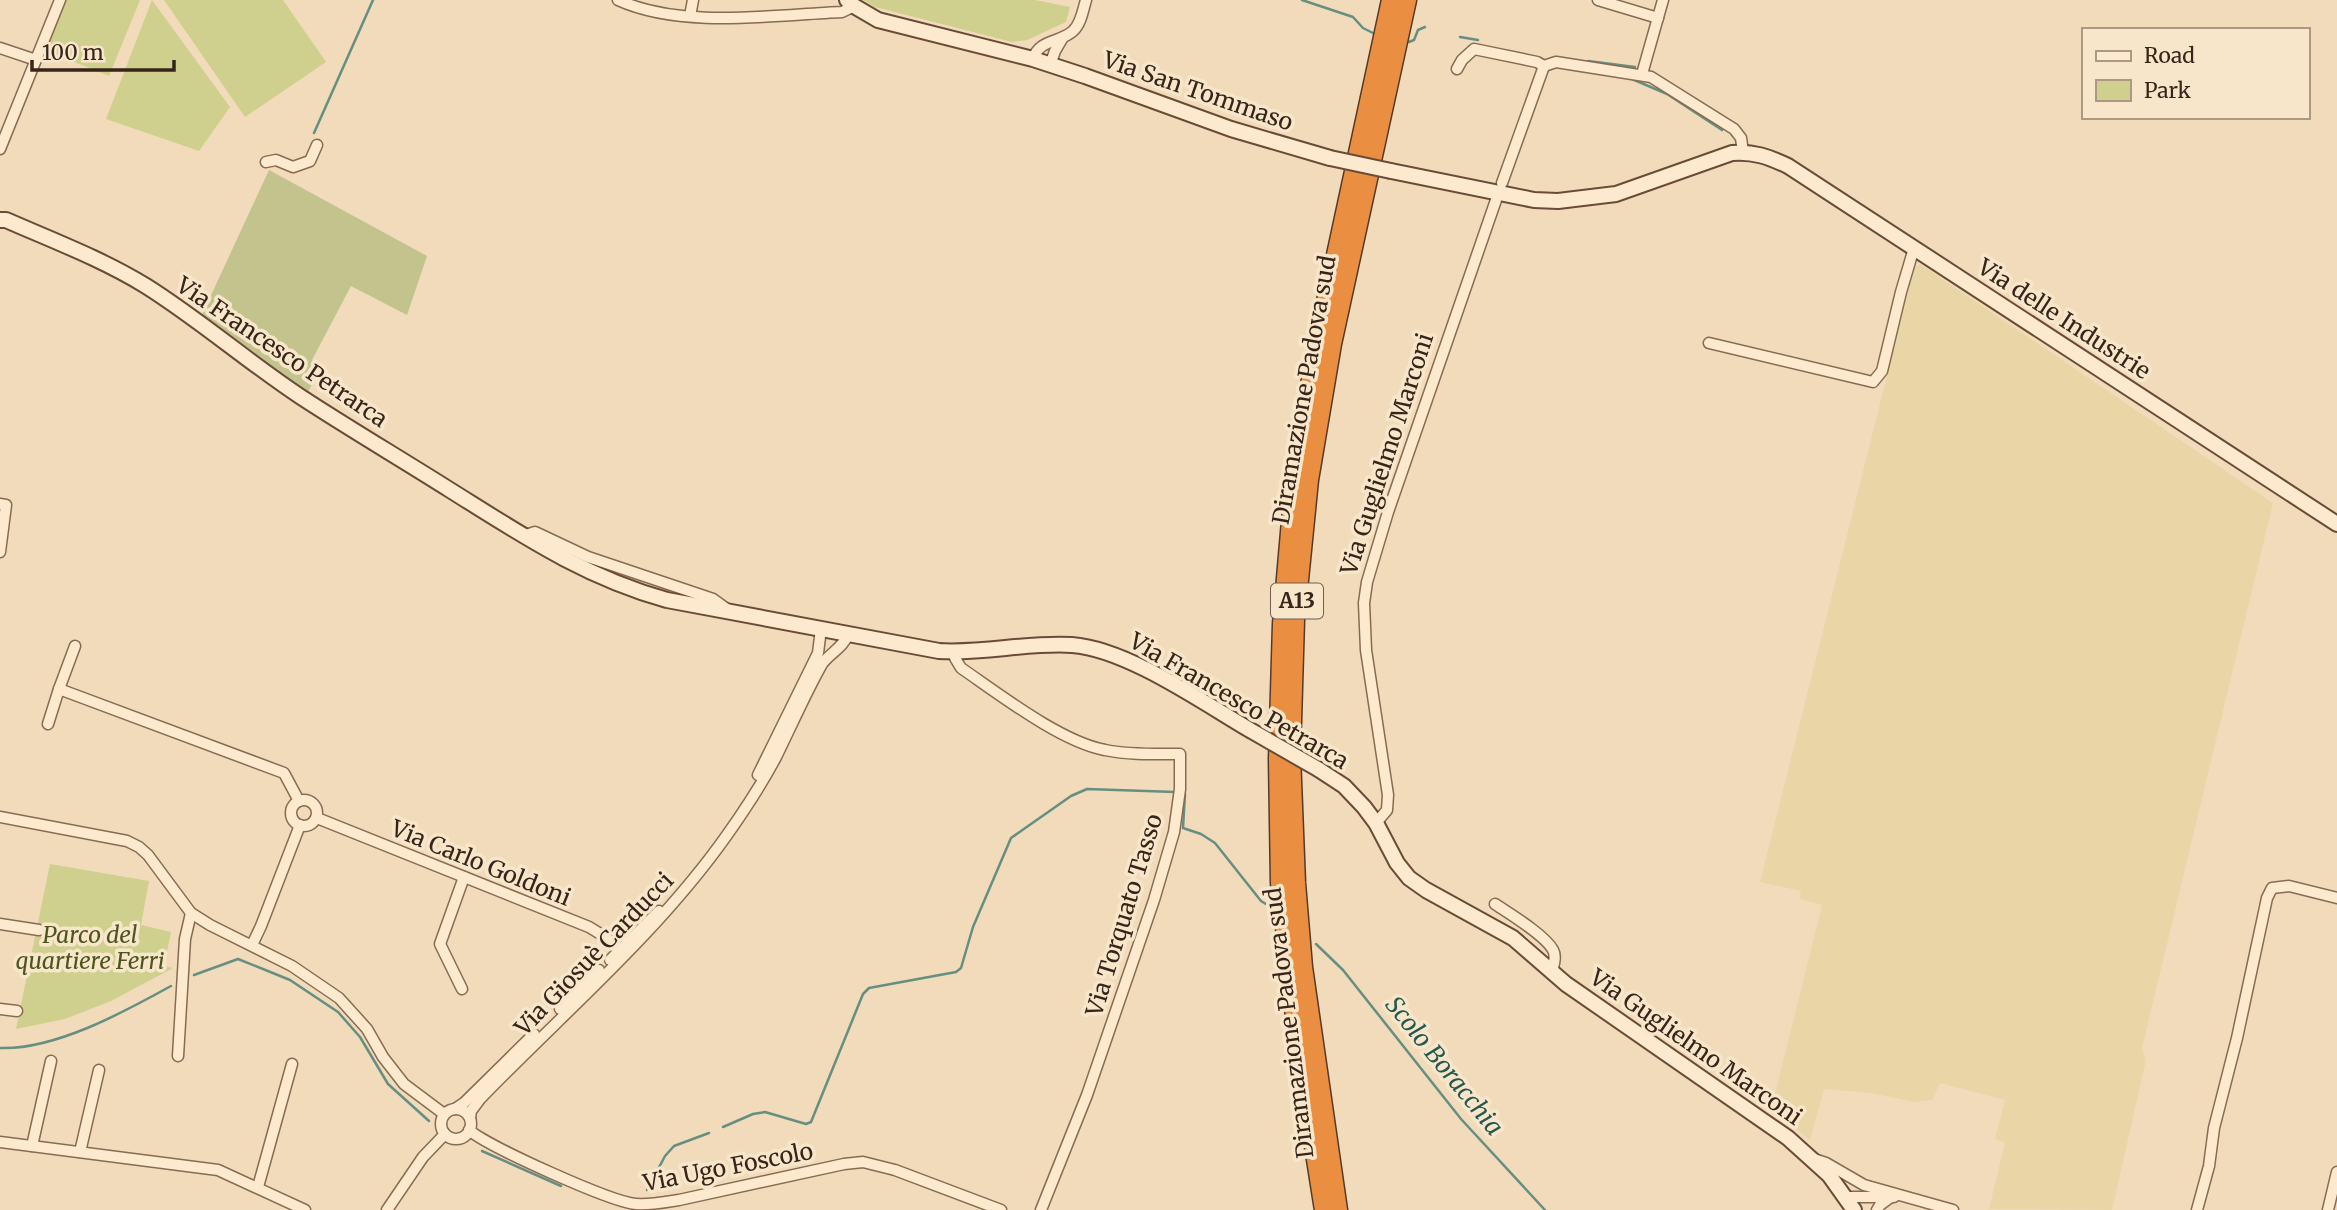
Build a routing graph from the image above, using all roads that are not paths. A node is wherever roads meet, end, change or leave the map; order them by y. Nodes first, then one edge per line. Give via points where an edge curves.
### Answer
1 (60, 0) edge
2 (618, 0) edge
3 (693, 0) edge
4 (1086, 0) edge
5 (1391, 0) edge
6 (1406, 0) edge
7 (1598, 0) edge
8 (1663, 0) edge
9 (850, 3) edge
10 (690, 16) junction
11 (1658, 18) junction
12 (1062, 39) junction
13 (0, 48) edge
14 (1032, 59) junction
15 (36, 60) junction
16 (1050, 65) junction
17 (1544, 66) junction
18 (1457, 69) dead end
19 (1642, 74) junction
20 (317, 145) dead end
21 (0, 149) edge
22 (1744, 152) junction
23 (1765, 156) joint
24 (266, 162) dead end
25 (1502, 183) dead end
26 (1496, 200) dead end
27 (2, 218) edge
28 (1914, 248) junction
29 (1709, 343) dead end
30 (0, 504) edge
31 (2337, 524) edge
32 (0, 552) edge
33 (821, 629) junction
34 (848, 634) junction
35 (75, 646) dead end
36 (955, 652) junction
37 (59, 689) junction
38 (48, 723) dead end
39 (299, 800) junction
40 (0, 817) edge
41 (317, 818) junction
42 (1376, 823) junction
43 (300, 825) junction
44 (464, 877) junction
45 (2337, 898) edge
46 (1495, 904) dead end
47 (191, 913) junction
48 (0, 924) edge
49 (39, 930) dead end
50 (252, 945) junction
51 (622, 952) junction
52 (1552, 973) junction
53 (461, 989) dead end
54 (0, 1009) edge
55 (17, 1011) dead end
56 (178, 1056) dead end
57 (51, 1061) dead end
58 (292, 1064) dead end
59 (99, 1070) dead end
60 (455, 1109) junction
61 (444, 1114) junction
62 (470, 1118) junction
63 (470, 1130) junction
64 (445, 1134) junction
65 (0, 1142) edge
66 (32, 1146) junction
67 (80, 1152) junction
68 (1814, 1159) junction
69 (2337, 1172) edge
70 (1864, 1185) junction
71 (258, 1187) junction
72 (1845, 1196) junction
73 (1904, 1196) junction
74 (1891, 1197) junction
75 (305, 1210) edge
76 (387, 1210) edge
77 (1002, 1210) edge
78 (1041, 1210) edge
79 (1324, 1210) edge
80 (1338, 1210) edge
81 (1854, 1210) edge
82 (1877, 1210) edge
83 (1953, 1210) edge
84 (2197, 1210) edge
85 (2328, 1210) edge

1 - 15 street
2 - 10 street, Via San Tommaso via 653,12
3 - 10 street
4 - 12 street via 1079,24
5 - 79 highway, Diramazione Padova sud / A13 via 1317,343 1295,475 1282,624 1280,883 1299,1052
6 - 80 highway, Diramazione Padova sud / A13 via 1332,344 1309,480 1295,620 1291,755 1296,883 1303,967
7 - 11 street
8 - 11 street
9 - 10 street, Via San Tommaso via 842,12
9 - 14 street, Via San Tommaso via 878,20
11 - 19 street
12 - 14 street via 1042,45
12 - 16 street
13 - 15 street
14 - 16 street, Via San Tommaso
15 - 21 street
16 - 22 street, Via San Tommaso, bridge via 1231,129 1330,158 1534,200 1616,194
17 - 18 street via 1474,50
17 - 19 street via 1570,63
17 - 25 street
19 - 22 street via 1734,129
20 - 24 street via 310,161 293,167 276,160
22 - 23 street, Via San Tommaso
23 - 28 street, Via delle Industrie via 1788,166
26 - 42 street, Via Guglielmo Marconi via 1367,582 1366,650 1388,794 1387,810
27 - 33 street, Via Francesco Petrarca via 93,257 144,285 299,396 569,563 667,600
28 - 29 street via 1882,371 1874,382
28 - 31 street, Via delle Industrie
30 - 32 street via 6,505
33 - 34 street, Via Francesco Petrarca
33 - 51 street, Via Giosuè Carducci via 818,653 747,795 672,898
34 - 36 street, Via Francesco Petrarca
34 - 51 street, Via Giosuè Carducci via 822,664 773,762 726,836 683,892
35 - 37 street
36 - 42 street, Via Francesco Petrarca, bridge via 1052,644 1092,648 1139,666 1318,769 1354,795
36 - 78 street, Via Torquato Tasso via 961,668 1024,711 1090,746 1180,754 1174,832 1154,900
37 - 38 street
37 - 39 street via 284,774
39 - 41 street via 314,803
39 - 43 street via 291,813
40 - 47 street via 139,847
41 - 43 street via 310,825
41 - 44 street, Via Carlo Goldoni
42 - 52 street, Via Guglielmo Marconi via 1409,878 1500,929
43 - 50 street
44 - 51 street, Via Carlo Goldoni via 589,927
44 - 53 street via 440,944
45 - 84 street via 2289,886 2272,888 2267,898
46 - 52 street via 1552,948
47 - 50 street
47 - 56 street via 185,939
48 - 49 street
50 - 61 street via 339,998 367,1029 404,1084
51 - 60 street, Via Giosuè Carducci
51 - 62 street, Via Giosuè Carducci via 480,1099
52 - 68 street, Via Guglielmo Marconi
54 - 55 street
57 - 66 street
58 - 71 street
59 - 67 street
60 - 61 street
60 - 62 street
61 - 64 street via 441,1127
62 - 63 street
63 - 64 street via 453,1139
63 - 77 street, Via Ugo Foscolo via 541,1167 635,1204 679,1200 863,1162
64 - 76 street via 423,1157
65 - 66 street
66 - 67 street
67 - 71 street via 205,1167
68 - 70 street, Via Guglielmo Marconi
68 - 72 street, Via Guglielmo Marconi
69 - 85 street
70 - 72 street via 1854,1185
70 - 73 street, Via Guglielmo Marconi
71 - 75 street
72 - 74 street, Via Guglielmo Marconi
72 - 81 street
73 - 74 street, Via Guglielmo Marconi
73 - 83 street, Via Guglielmo Marconi
74 - 82 street

